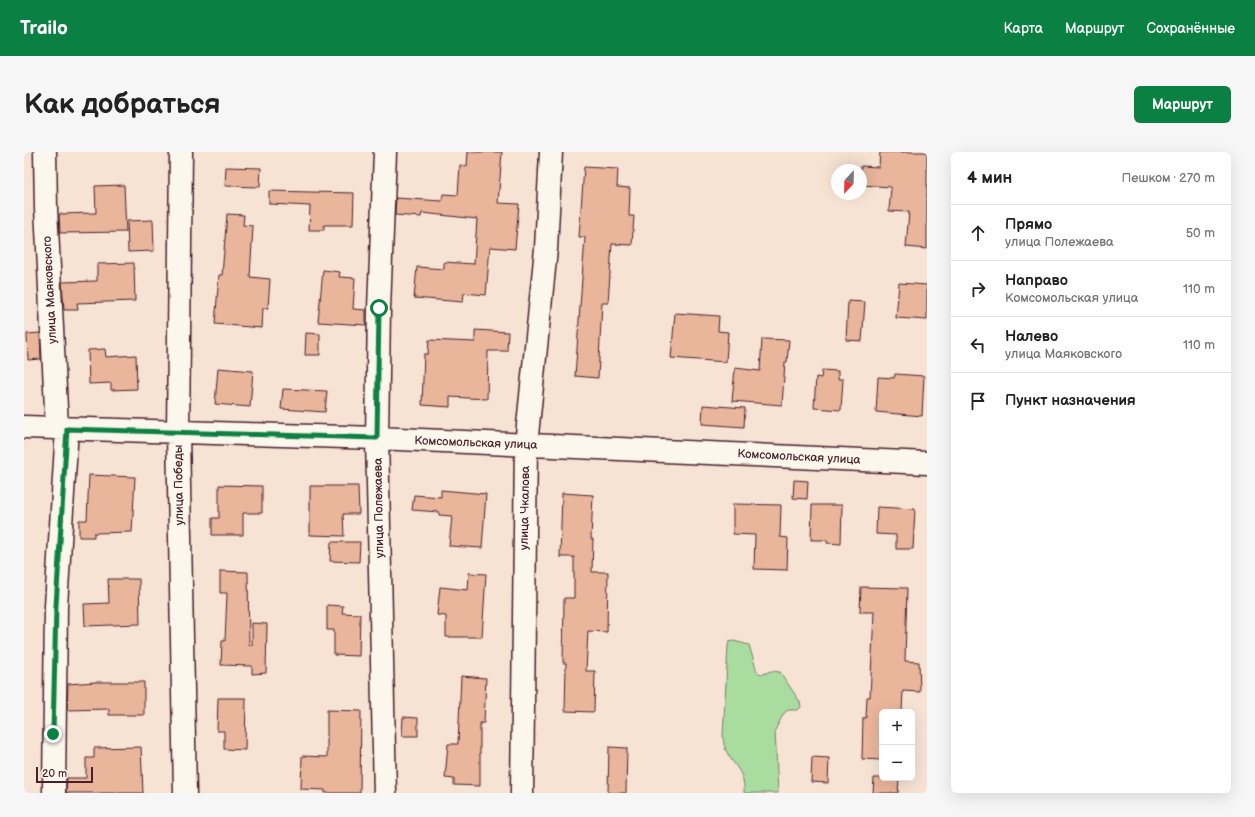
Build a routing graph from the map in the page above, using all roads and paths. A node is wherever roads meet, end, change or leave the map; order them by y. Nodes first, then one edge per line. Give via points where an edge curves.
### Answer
1 (45, 152) edge
2 (181, 152) edge
3 (385, 152) edge
4 (551, 152) edge
5 (24, 427) edge
6 (62, 428) junction
7 (178, 432) junction
8 (377, 438) junction
9 (526, 445) junction
10 (927, 463) edge
11 (54, 793) edge
12 (185, 793) edge
13 (385, 793) edge
14 (522, 793) edge

1 - 6 street, улица Маяковского via 46,208
2 - 7 street, улица Победы
3 - 8 street, улица Полежаева
4 - 9 street, улица Чкалова via 546,249
5 - 6 street, Комсомольская улица
6 - 7 street, Комсомольская улица
6 - 11 street, улица Маяковского via 56,606
7 - 8 street, Комсомольская улица
7 - 12 street, улица Победы
8 - 9 street, Комсомольская улица
8 - 13 street, улица Полежаева
9 - 10 street, Комсомольская улица
9 - 14 street, улица Чкалова

